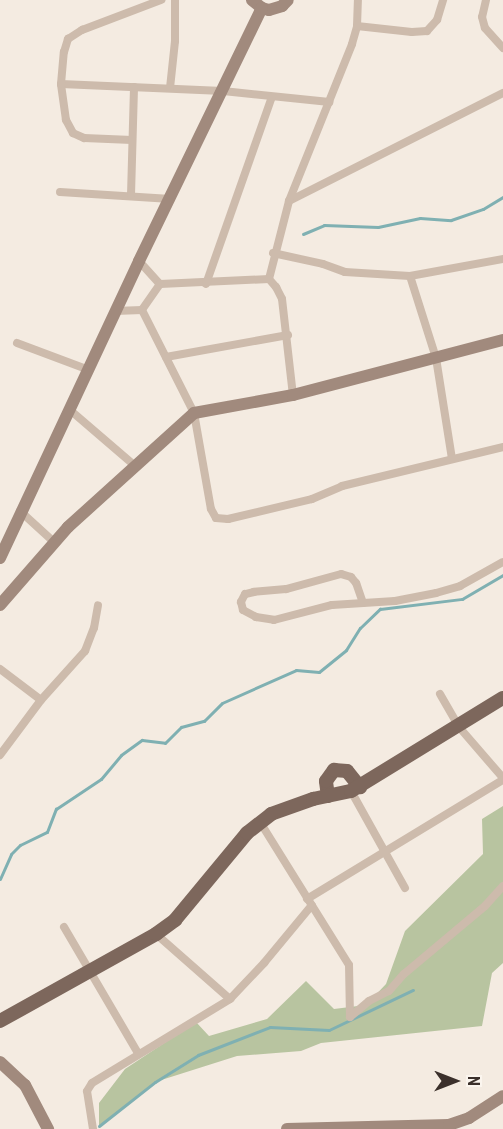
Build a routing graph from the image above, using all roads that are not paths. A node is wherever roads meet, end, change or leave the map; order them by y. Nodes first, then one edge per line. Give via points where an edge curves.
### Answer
1 (161, 0) edge
2 (175, 0) edge
3 (288, 0) edge
4 (358, 0) edge
5 (443, 0) edge
6 (486, 0) edge
7 (257, 4) edge
8 (357, 26) junction
9 (503, 48) edge
10 (61, 84) junction
11 (134, 87) junction
12 (170, 88) junction
13 (223, 91) junction
14 (503, 93) edge
15 (272, 97) junction
16 (330, 102) junction
17 (132, 140) junction
18 (60, 192) dead end
19 (131, 195) junction
20 (171, 199) junction
21 (289, 201) junction
22 (273, 253) junction
23 (503, 259) edge
24 (139, 261) junction
25 (410, 276) junction
26 (269, 279) junction
27 (160, 284) junction
28 (206, 284) junction
29 (142, 310) junction
30 (115, 311) junction
31 (288, 335) junction
32 (503, 340) edge
33 (17, 343) dead end
34 (166, 357) junction
35 (436, 358) junction
36 (89, 370) junction
37 (293, 395) junction
38 (69, 410) junction
39 (194, 413) junction
40 (503, 447) edge
41 (452, 459) junction
42 (135, 466) junction
43 (20, 511) junction
44 (54, 542) junction
45 (0, 558) edge
46 (503, 562) edge
47 (2, 600) edge
48 (363, 603) junction
49 (98, 605) dead end
50 (0, 669) edge
51 (440, 694) dead end
52 (503, 698) edge
53 (41, 700) junction
54 (459, 727) junction
55 (0, 755) edge
56 (503, 779) edge
57 (356, 789) junction
58 (328, 796) junction
59 (260, 822) junction
60 (384, 853) junction
61 (503, 886) edge
62 (405, 888) dead end
63 (310, 902) junction
64 (64, 927) dead end
65 (156, 934) junction
66 (89, 970) junction
67 (230, 999) junction
68 (0, 1021) edge
69 (138, 1053) junction
70 (0, 1062) edge
71 (503, 1096) edge
72 (381, 1128) edge
73 (48, 1129) edge
74 (93, 1129) edge
75 (287, 1129) edge

1 - 10 street via 68,39
2 - 12 street
3 - 7 street via 276,9
4 - 8 street
5 - 8 street via 437,20 427,31
6 - 9 street via 482,17 485,28
7 - 13 street
8 - 16 street
10 - 11 street
10 - 17 street via 66,120 73,133 84,138
11 - 12 street
11 - 17 street
12 - 13 street
13 - 15 street
13 - 20 street
14 - 21 street
15 - 16 street
15 - 28 street
16 - 21 street
17 - 19 street
18 - 19 street
19 - 20 street
20 - 24 street
21 - 22 street
22 - 25 street via 345,272
22 - 26 street
23 - 25 street
24 - 27 street
24 - 30 street
25 - 35 street
26 - 28 street
26 - 31 street via 282,299
27 - 28 street
27 - 29 street
29 - 30 street
29 - 34 street
30 - 36 street
31 - 34 street
31 - 37 street
32 - 35 street
33 - 36 street
34 - 39 street
35 - 37 street
35 - 41 street
36 - 38 street
37 - 39 street
38 - 42 street
38 - 43 street
39 - 41 street via 211,509 216,518 228,519 312,499 342,486
39 - 42 street
40 - 41 street
42 - 44 street
43 - 44 street
43 - 45 street
44 - 47 street
46 - 48 street via 460,586 395,601
48 - 48 street via 356,583 341,574 286,589 254,591 245,594 241,602 243,610 250,614 274,620 332,604
49 - 53 street via 85,651
50 - 53 street
51 - 54 street
52 - 54 main road
53 - 55 street
54 - 56 street
54 - 57 main road
56 - 60 street
57 - 58 main road
57 - 58 main road via 351,773 338,769 327,776
57 - 60 street
58 - 59 main road via 296,804
59 - 63 street
59 - 65 main road via 175,920
60 - 62 street
60 - 63 street
61 - 63 street via 389,991 350,1017 349,965
63 - 67 street via 264,963
64 - 66 street
65 - 66 main road
65 - 67 street
66 - 68 main road
66 - 69 street
67 - 69 street
69 - 74 street via 92,1083 87,1091
70 - 73 street via 25,1085
71 - 72 street via 469,1119 449,1125
72 - 75 street

